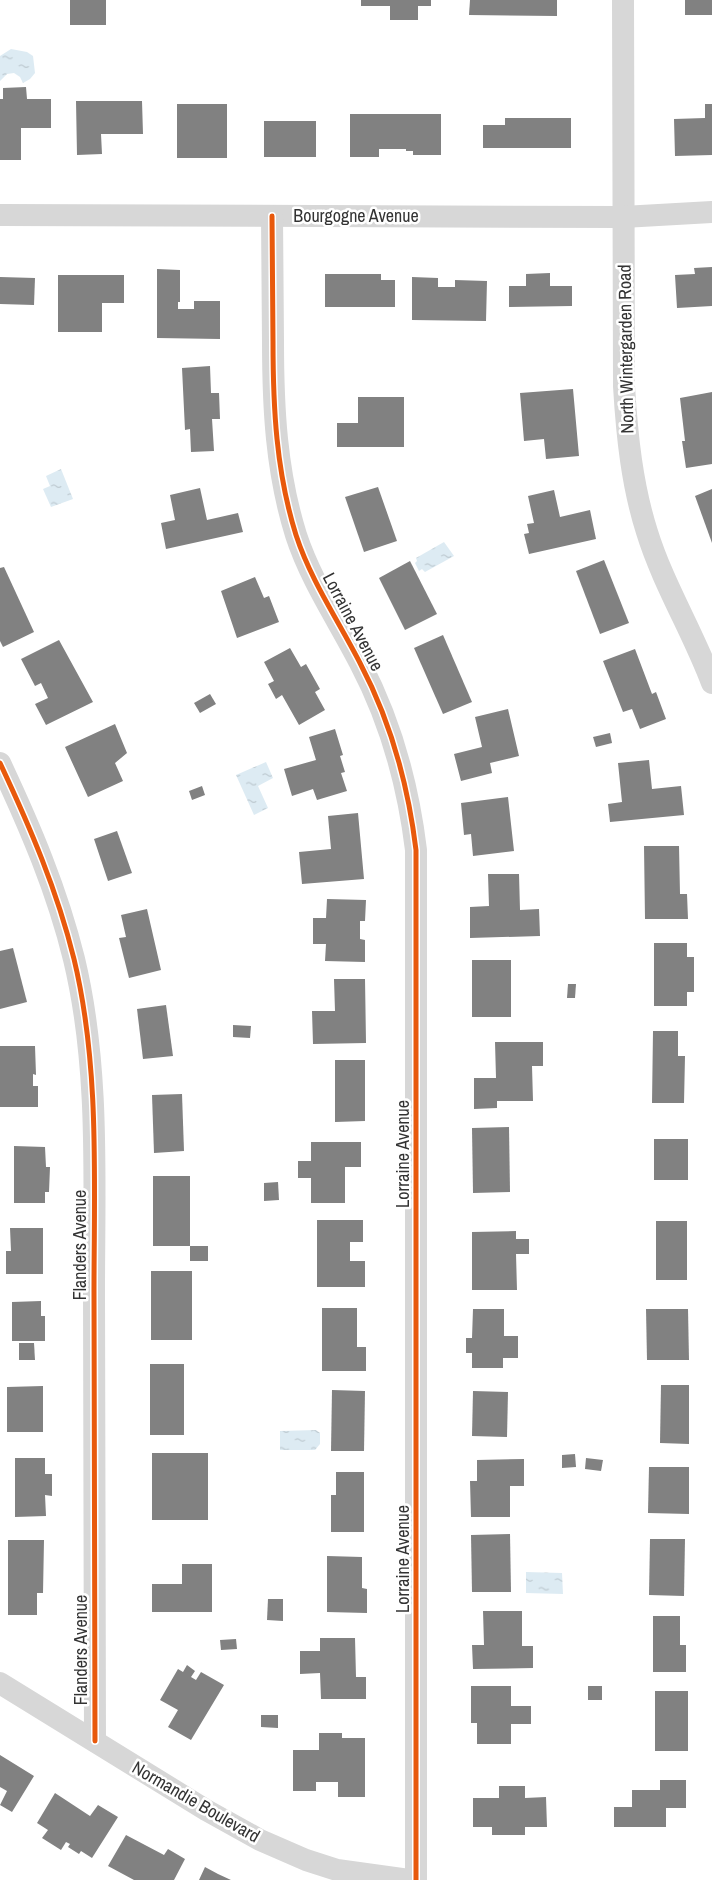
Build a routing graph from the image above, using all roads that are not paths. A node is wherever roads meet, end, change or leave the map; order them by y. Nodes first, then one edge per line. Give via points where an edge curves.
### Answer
1 (623, 0) edge
2 (712, 212) edge
3 (0, 215) edge
4 (272, 216) junction
5 (624, 216) junction
6 (712, 683) edge
7 (0, 763) edge
8 (0, 1683) edge
9 (95, 1741) junction
10 (409, 1880) edge
11 (416, 1880) edge

1 - 5 street, North Wintergarden Road
2 - 5 street, Bourgogne Avenue
3 - 4 street, Bourgogne Avenue
4 - 5 street, Bourgogne Avenue
4 - 11 street, Lorraine Avenue via 273,386 276,439 284,488 296,536 315,582 360,662 384,714 401,764 416,850
5 - 6 street, North Wintergarden Road via 624,386 634,485 647,533
7 - 9 street, Flanders Avenue via 33,834 56,896 74,960 87,1031 92,1092 94,1234
8 - 9 street, Normandie Boulevard
9 - 10 street, Normandie Boulevard via 260,1840 337,1870

